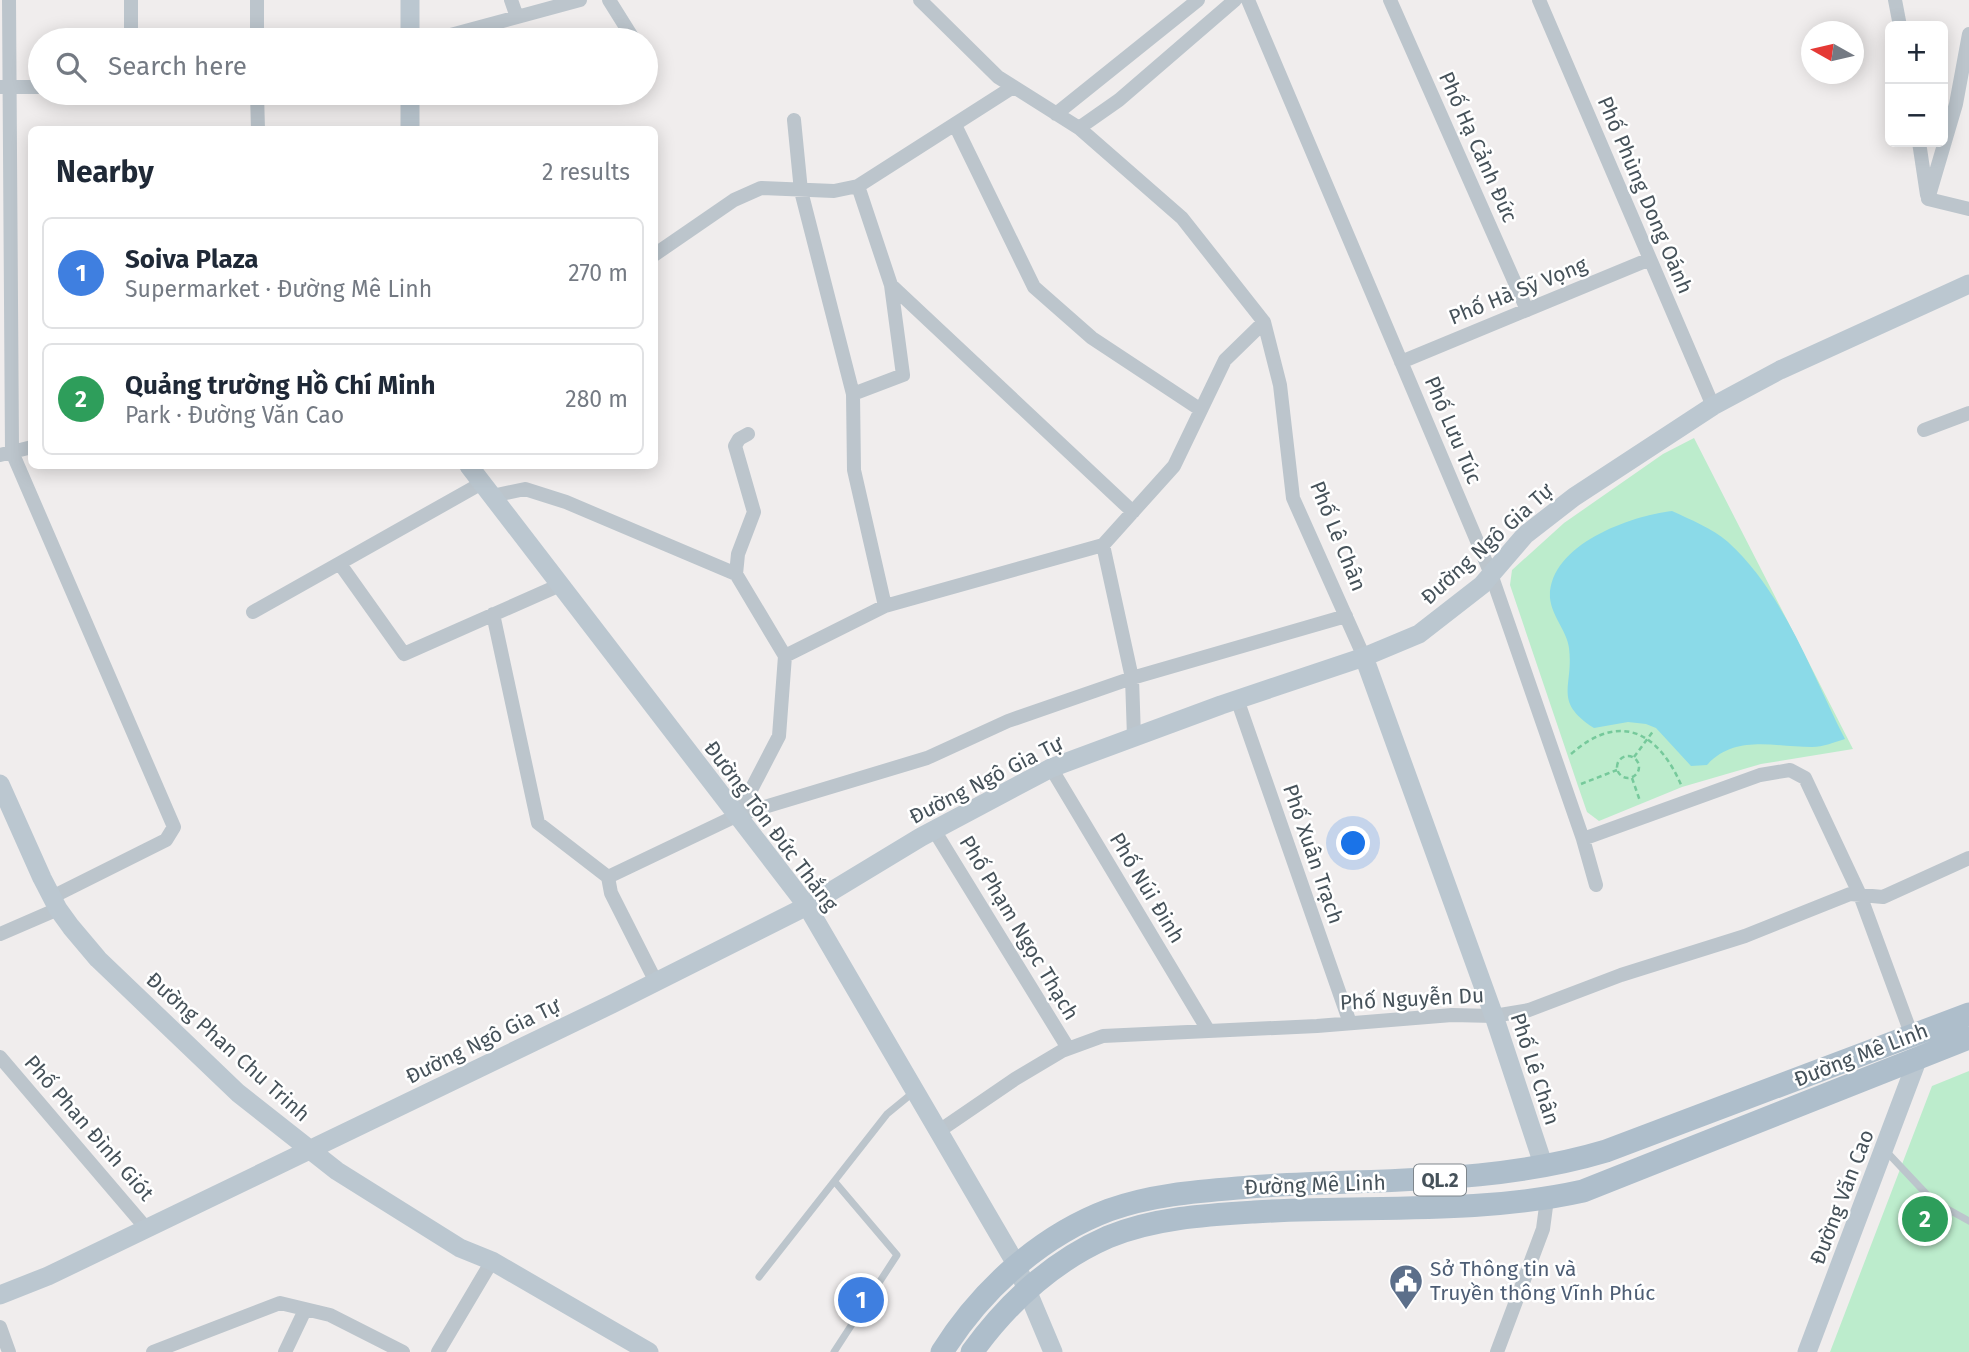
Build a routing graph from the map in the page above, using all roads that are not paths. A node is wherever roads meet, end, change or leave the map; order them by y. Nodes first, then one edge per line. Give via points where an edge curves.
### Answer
1 (9, 0) edge
2 (131, 0) edge
3 (257, 0) edge
4 (410, 0) edge
5 (511, 0) edge
6 (580, 0) edge
7 (609, 0) edge
8 (921, 0) edge
9 (1198, 0) edge
10 (1235, 0) edge
11 (1248, 0) edge
12 (1390, 0) edge
13 (1885, 0) edge
14 (1895, 0) edge
15 (1542, 1) edge
16 (517, 17) junction
17 (1899, 21) edge
18 (131, 28) edge
19 (257, 28) edge
20 (410, 28) edge
21 (476, 28) edge
22 (626, 28) edge
23 (1969, 34) edge
24 (4, 87) edge
25 (28, 87) edge
26 (1013, 87) junction
27 (257, 105) edge
28 (410, 105) edge
29 (1056, 114) junction
30 (794, 120) dead end
31 (955, 125) junction
32 (258, 126) edge
33 (410, 126) edge
34 (1079, 128) junction
35 (1920, 147) edge
36 (859, 186) junction
37 (801, 191) junction
38 (1928, 200) junction
39 (1969, 209) edge
40 (658, 252) edge
41 (1650, 260) junction
42 (1969, 284) edge
43 (891, 285) junction
44 (1527, 310) junction
45 (1264, 322) junction
46 (1401, 362) junction
47 (853, 394) junction
48 (1713, 406) junction
49 (1201, 410) junction
50 (1969, 412) edge
51 (1924, 430) dead end
52 (748, 434) dead end
53 (28, 448) edge
54 (6, 453) edge
55 (471, 469) edge
56 (487, 490) junction
57 (1133, 512) junction
58 (1103, 545) junction
59 (340, 564) junction
60 (736, 574) junction
61 (1491, 574) junction
62 (560, 585) junction
63 (885, 606) junction
64 (253, 612) dead end
65 (494, 614) junction
66 (1346, 616) junction
67 (785, 656) junction
68 (1364, 657) junction
69 (1132, 678) junction
70 (1237, 699) junction
71 (1134, 737) junction
72 (1051, 768) junction
73 (0, 784) edge
74 (738, 816) junction
75 (934, 830) junction
76 (1583, 839) junction
77 (1969, 858) edge
78 (608, 877) junction
79 (1596, 885) dead end
80 (1860, 895) junction
81 (55, 903) junction
82 (807, 906) junction
83 (0, 934) edge
84 (656, 982) junction
85 (1969, 1014) edge
86 (1494, 1016) junction
87 (1350, 1023) junction
88 (1208, 1030) junction
89 (1969, 1038) edge
90 (1915, 1047) junction
91 (1068, 1048) junction
92 (0, 1057) edge
93 (916, 1091) junction
94 (939, 1131) junction
95 (1884, 1149) junction
96 (308, 1150) junction
97 (1544, 1167) junction
98 (835, 1182) junction
99 (1547, 1199) junction
100 (1969, 1221) edge
101 (146, 1227) junction
102 (492, 1261) junction
103 (1016, 1264) junction
104 (759, 1277) dead end
105 (1027, 1289) junction
106 (0, 1296) edge
107 (305, 1310) junction
108 (0, 1327) edge
109 (9, 1352) edge
110 (153, 1352) edge
111 (285, 1352) edge
112 (403, 1352) edge
113 (438, 1352) edge
114 (649, 1352) edge
115 (834, 1352) edge
116 (942, 1352) edge
117 (972, 1352) edge
118 (1054, 1352) edge
119 (1497, 1352) edge
120 (1807, 1352) edge

1 - 24 street
2 - 18 street
3 - 19 street
4 - 20 street
5 - 16 street
6 - 16 street
7 - 22 street
8 - 26 street, Phố Lê Chân
9 - 29 street
10 - 34 street via 1119,100
11 - 46 street, Phố Lưu Túc
12 - 44 street, Phố Hạ Cảnh Đức
13 - 14 street
14 - 17 street
15 - 41 street, Phố Phùng Dong Oánh
16 - 21 street
23 - 38 street via 1956,104
24 - 25 street
24 - 54 street
26 - 29 street, Phố Lê Chân
26 - 31 street
27 - 32 street
28 - 33 street
29 - 34 street, Phố Lê Chân
30 - 37 street
31 - 36 street
31 - 49 street via 1034,287 1093,338
34 - 45 street, Phố Lê Chân via 1182,218
35 - 38 street
36 - 37 street
36 - 43 street
37 - 40 street via 761,188 734,200
37 - 47 street
38 - 39 street
41 - 44 street, Phố Hà Sỹ Vọng
41 - 48 street, Phố Phùng Dong Oánh
42 - 48 street, Đường Ngô Gia Tự via 1780,370
43 - 47 street via 903,375
43 - 57 street
44 - 46 street, Phố Hà Sỹ Vọng
45 - 49 street via 1225,359
45 - 66 street, Phố Lê Chân via 1280,385 1293,498
46 - 61 street, Phố Lưu Túc
47 - 63 street via 855,470
48 - 61 street, Đường Ngô Gia Tự via 1574,497 1525,535
49 - 57 street via 1174,466
50 - 51 street
52 - 60 street via 735,446 754,512 738,554
53 - 54 street
54 - 81 street via 174,827 166,840
55 - 56 street, Đường Tôn Đức Thắng
56 - 59 street
56 - 60 street via 525,489 566,502
56 - 62 street, Đường Tôn Đức Thắng
57 - 58 street
58 - 63 street
58 - 69 street
59 - 64 street
59 - 65 street via 404,654
60 - 67 street
61 - 68 street, Đường Ngô Gia Tự via 1419,634
61 - 76 street, Phố Lưu Túc
62 - 65 street
62 - 74 street, Đường Tôn Đức Thắng
63 - 67 street
65 - 78 street via 538,824
66 - 68 street, Phố Lê Chân
66 - 69 street
67 - 74 street via 779,736
68 - 70 street, Đường Ngô Gia Tự
68 - 86 street, Phố Lê Chân
69 - 71 street
69 - 74 street via 1009,721 927,758
70 - 71 street, Đường Ngô Gia Tự
70 - 87 street, Phố Xuân Trạch
71 - 72 street, Đường Ngô Gia Tự
72 - 75 street, Đường Ngô Gia Tự
72 - 88 street, Phố Núi Đinh
73 - 81 street, Đường Phan Chu Trinh
74 - 78 street
74 - 82 street, Đường Tôn Đức Thắng
75 - 82 street, Đường Ngô Gia Tự
75 - 91 street, Phố Phạm Ngọc Thạch
76 - 79 street, Phố Lưu Túc
76 - 80 street via 1760,775 1790,770 1805,778
77 - 80 street, Phố Nguyễn Du via 1883,897
78 - 84 street via 611,893
80 - 86 street, Phố Nguyễn Du via 1850,894 1745,936 1529,1010
80 - 90 street
81 - 83 street
81 - 96 street, Đường Phan Chu Trinh via 98,959 238,1093
82 - 84 street, Đường Ngô Gia Tự
82 - 93 street, Đường Tôn Đức Thắng
84 - 96 street, Đường Ngô Gia Tự
85 - 90 main road, Đường Mê Linh / QL.2
86 - 87 street, Phố Nguyễn Du
86 - 97 street, Phố Lê Chân
87 - 88 street, Phố Nguyễn Du
88 - 91 street, Phố Nguyễn Du via 1103,1036
89 - 90 main road, Đường Mê Linh / QL.2
90 - 95 street, Đường Văn Cao
90 - 97 main road, Đường Mê Linh / QL.2 via 1606,1151
90 - 99 main road, Đường Mê Linh / QL.2 via 1616,1181
91 - 94 street, Phố Nguyễn Du
92 - 101 street, Phố Phan Đình Giót
93 - 94 street, Đường Tôn Đức Thắng
93 - 98 lane via 887,1114
94 - 103 street, Đường Tôn Đức Thắng
95 - 100 lane via 1933,1201
95 - 120 street, Đường Văn Cao
96 - 101 street, Đường Ngô Gia Tự
96 - 102 street, Đường Phan Chu Trinh via 460,1248
97 - 103 main road, Đường Mê Linh / QL.2 via 1442,1180 1289,1184 1161,1197 1105,1211
98 - 104 lane
98 - 115 lane via 897,1255
99 - 105 main road, Đường Mê Linh / QL.2 via 1470,1207 1290,1210 1163,1222 1129,1229 1093,1244
99 - 119 street via 1543,1229
101 - 106 street, Đường Ngô Gia Tự
102 - 113 street
102 - 114 street, Đường Phan Chu Trinh
103 - 105 street, Đường Tôn Đức Thắng
103 - 116 main road, Đường Mê Linh / QL.2
105 - 117 main road, Đường Mê Linh / QL.2
105 - 118 street, Đường Tôn Đức Thắng
107 - 110 street via 280,1303
107 - 111 street
107 - 112 street via 330,1315
108 - 109 street

